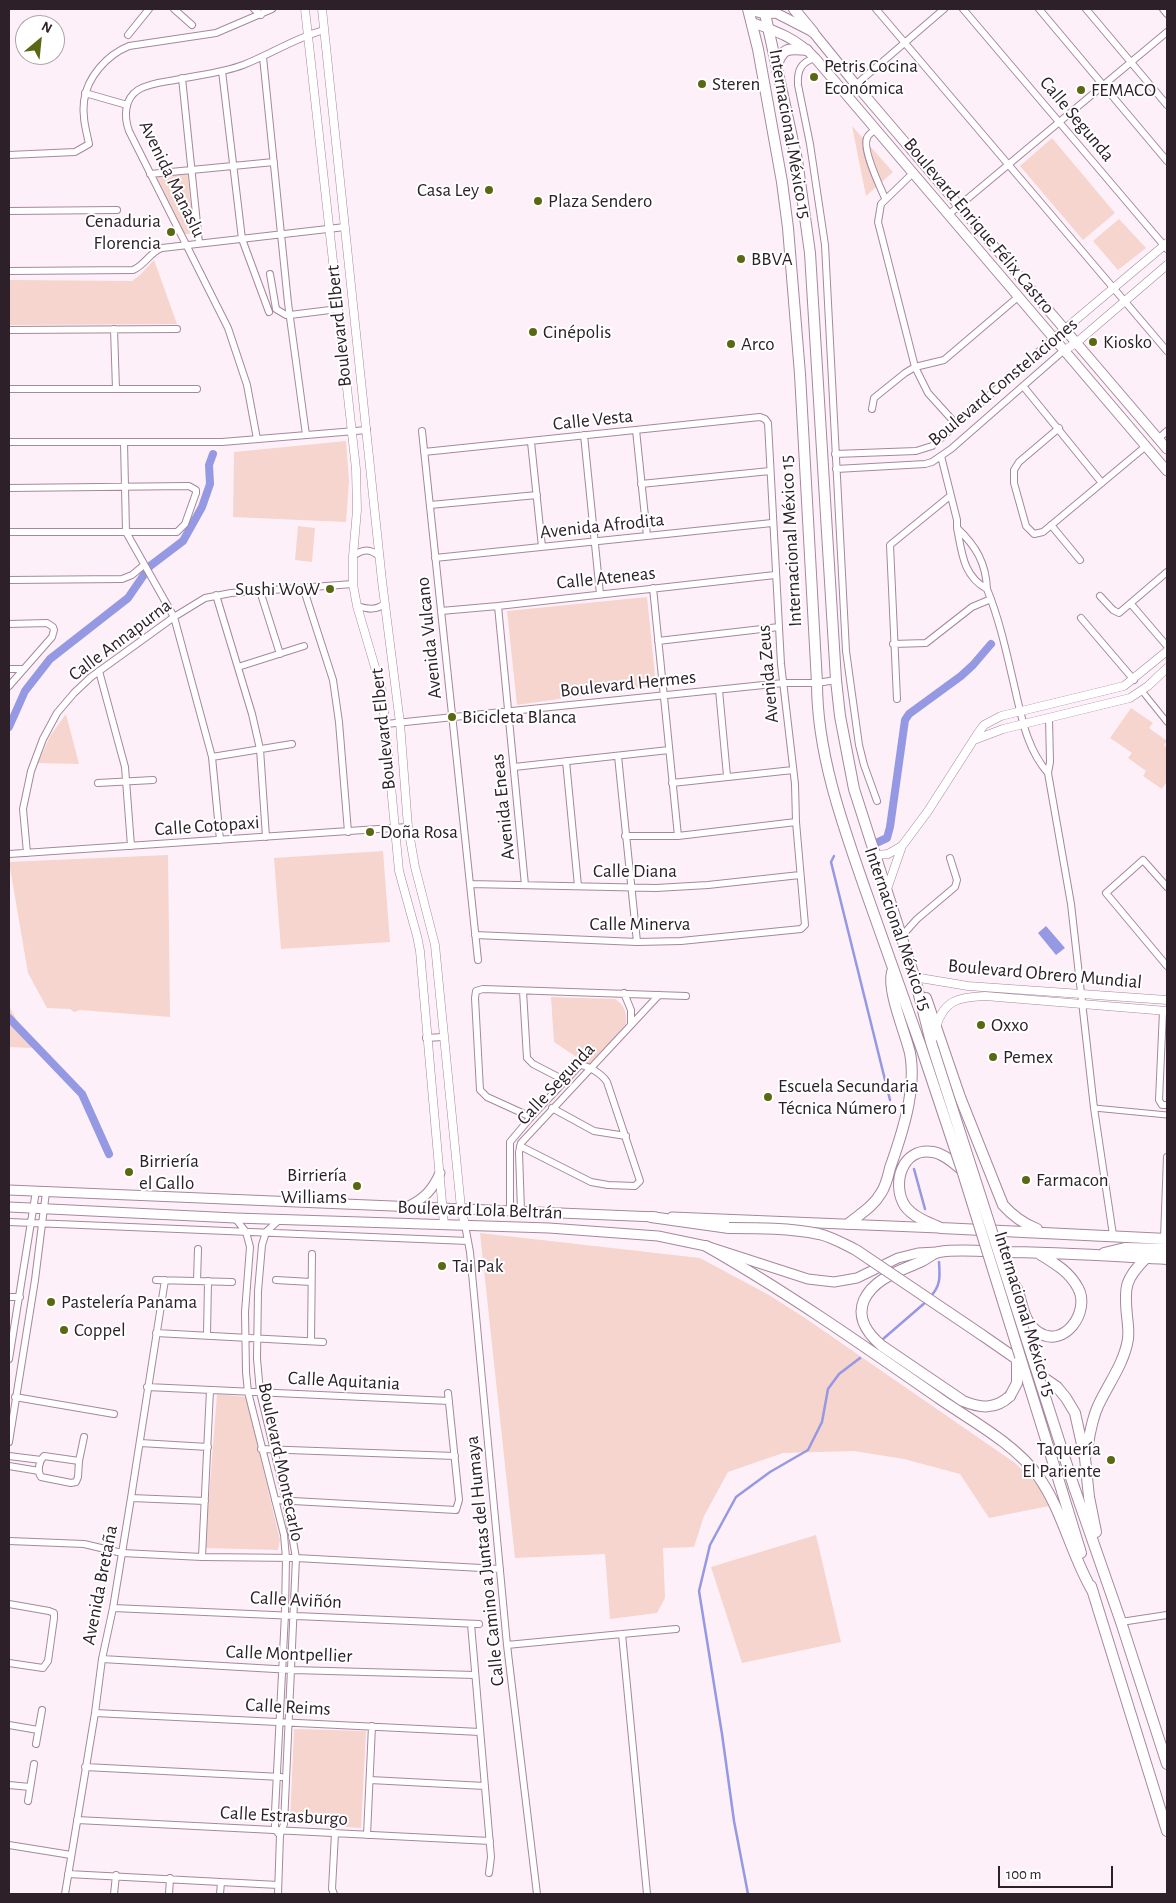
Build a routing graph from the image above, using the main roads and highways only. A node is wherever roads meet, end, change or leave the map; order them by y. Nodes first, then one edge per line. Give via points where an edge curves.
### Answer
1 (794, 9) edge
2 (748, 10) edge
3 (765, 11) edge
4 (751, 22) junction
5 (769, 28) junction
6 (813, 32) junction
7 (811, 54) junction
8 (777, 66) junction
9 (1167, 449) edge
10 (1167, 471) edge
11 (910, 964) junction
12 (893, 968) junction
13 (926, 1044) junction
14 (962, 1170) junction
15 (440, 1173) road end
16 (9, 1190) edge
17 (408, 1206) junction
18 (9, 1207) edge
19 (651, 1218) junction
20 (848, 1224) junction
21 (941, 1228) junction
22 (1042, 1232) junction
23 (1166, 1242) edge
24 (706, 1246) junction
25 (937, 1252) junction
26 (1035, 1252) junction
27 (1101, 1254) junction
28 (1146, 1258) junction
29 (1167, 1259) edge
30 (1008, 1276) junction
31 (1013, 1335) junction
32 (1085, 1458) junction
33 (1096, 1548) junction
34 (1092, 1592) junction
35 (1167, 1764) edge
36 (1167, 1831) edge

1 - 6 main road
2 - 3 main road
2 - 4 main road, Internacional México 15
3 - 5 main road, Internacional México 15
3 - 6 main road via 776,13
4 - 5 main road, Boulevard Enrique Félix Castro
4 - 12 main road, Internacional México 15 via 788,228 800,374 817,709 831,781
5 - 7 main road, Boulevard Enrique Félix Castro
5 - 8 main road, Internacional México 15
6 - 9 main road, Boulevard Enrique Félix Castro
7 - 8 main road via 790,49 784,51
7 - 10 main road, Boulevard Enrique Félix Castro
8 - 11 main road, Internacional México 15 via 800,177 810,253 840,716 854,788
11 - 13 main road, Internacional México 15
11 - 22 main road via 920,978 967,1114 1003,1205 1028,1226
12 - 13 main road, Internacional México 15
12 - 20 main road via 891,986 910,1053 911,1089 900,1141 883,1191 873,1205
13 - 14 main road, Internacional México 15, bridge
13 - 30 main road, Internacional México 15, bridge
14 - 21 main road via 935,1152 917,1153 904,1165 898,1178 899,1193 906,1207 920,1219
14 - 31 main road, Internacional México 15, bridge
15 - 17 main road via 429,1193
16 - 17 main road, Boulevard Lola Beltrán
17 - 19 main road, Boulevard Lola Beltrán
18 - 24 main road, Boulevard Lola Beltrán via 549,1228 658,1236
19 - 20 main road, Boulevard Lola Beltrán via 683,1216
19 - 32 main road, bridge via 729,1228 777,1228 821,1234 839,1241 901,1279 1057,1387 1074,1413
20 - 21 main road, Boulevard Lola Beltrán
21 - 22 main road
22 - 23 main road via 1112,1235
23 - 27 main road
24 - 25 main road, Boulevard Lola Beltrán via 808,1279 834,1282 857,1278 898,1258
24 - 34 main road via 863,1346 1027,1462 1058,1512
25 - 26 main road
25 - 31 main road, bridge via 897,1271 869,1290 861,1317 873,1338 963,1401 984,1408 998,1405 1010,1396 1017,1383
26 - 27 main road
26 - 30 main road via 1068,1273 1079,1289 1080,1313 1072,1328 1058,1336 1038,1333 1027,1322 1016,1288
27 - 28 main road
28 - 29 main road
28 - 32 main road via 1135,1269 1126,1286 1128,1342 1097,1407
30 - 33 main road, Internacional México 15, bridge
31 - 34 main road, Internacional México 15, bridge
32 - 33 main road
33 - 35 main road, Internacional México 15
34 - 36 main road, Internacional México 15

